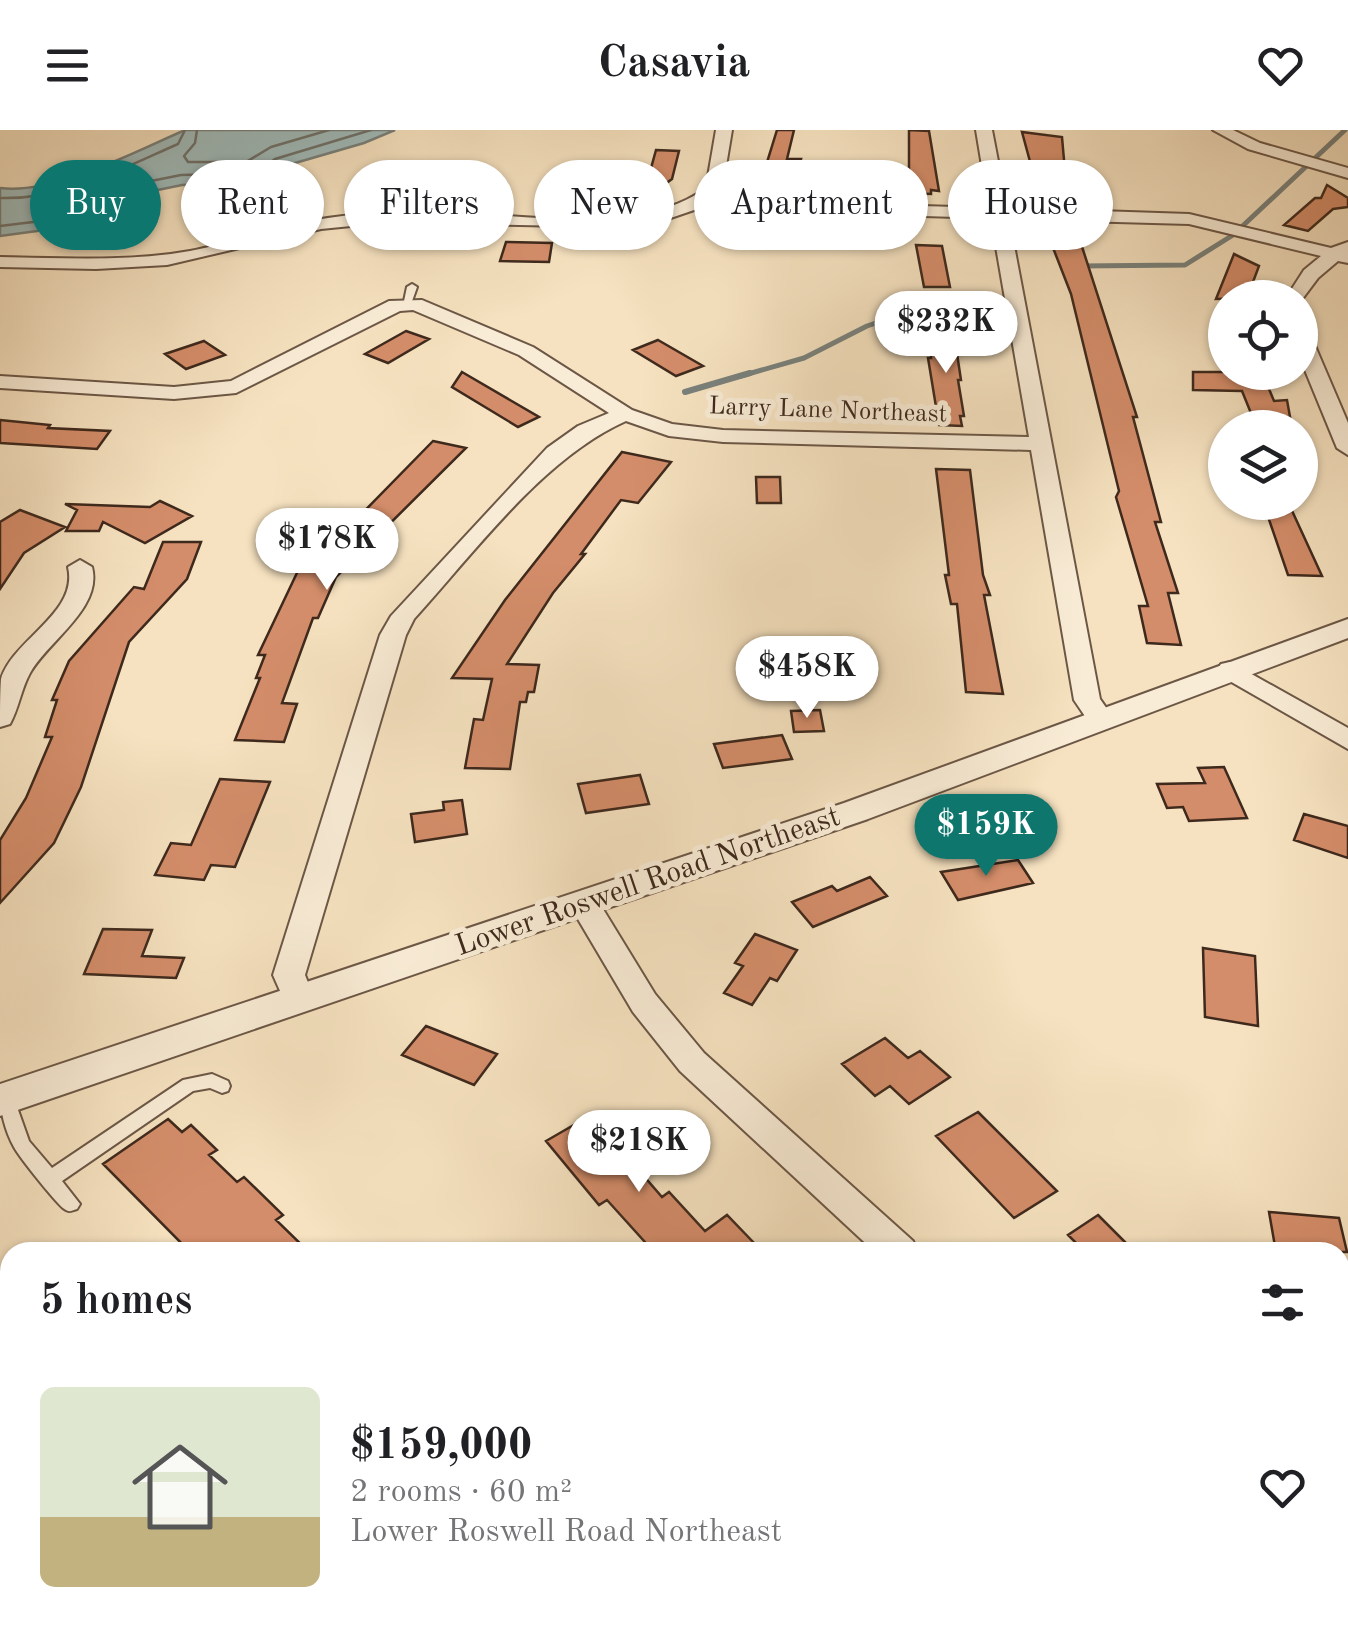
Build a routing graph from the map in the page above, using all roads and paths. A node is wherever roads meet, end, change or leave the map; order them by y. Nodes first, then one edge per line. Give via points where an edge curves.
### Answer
1 (724, 130) edge
2 (984, 130) edge
3 (1222, 130) edge
4 (720, 160) edge
5 (989, 160) edge
6 (1345, 169) edge
7 (694, 205) edge
8 (1113, 217) edge
9 (1004, 250) edge
10 (1343, 252) edge
11 (0, 262) edge
12 (1307, 280) edge
13 (1318, 375) edge
14 (0, 382) edge
15 (625, 414) junction
16 (1346, 439) edge
17 (1038, 444) junction
18 (80, 567) dead end
19 (1348, 628) edge
20 (1230, 670) junction
21 (0, 718) edge
22 (1101, 719) junction
23 (1348, 740) edge
24 (584, 904) junction
25 (298, 1000) junction
26 (222, 1086) dead end
27 (3, 1099) edge
28 (49, 1180) junction
29 (71, 1204) dead end
30 (889, 1242) edge

1 - 4 street
2 - 5 street
3 - 6 street via 1254,146
7 - 11 street via 622,221 362,218 168,259
8 - 10 street via 1206,221
9 - 17 street
10 - 12 street
13 - 16 street
14 - 15 street, Larry Lane Northeast via 153,393 217,390 269,373 409,295 526,350
15 - 17 street, Larry Lane Northeast via 702,435
15 - 25 street via 555,454 403,616 385,655 289,975
17 - 22 street via 1087,700
18 - 21 street via 79,595 22,665
19 - 20 street, Lower Roswell Road Northeast
20 - 22 street, Lower Roswell Road Northeast
20 - 23 street
22 - 24 street, Lower Roswell Road Northeast
24 - 25 street, Lower Roswell Road Northeast
24 - 30 street via 644,1003 692,1062
25 - 27 street, Lower Roswell Road Northeast
26 - 28 lane via 189,1084
27 - 28 lane via 22,1144
28 - 29 lane

